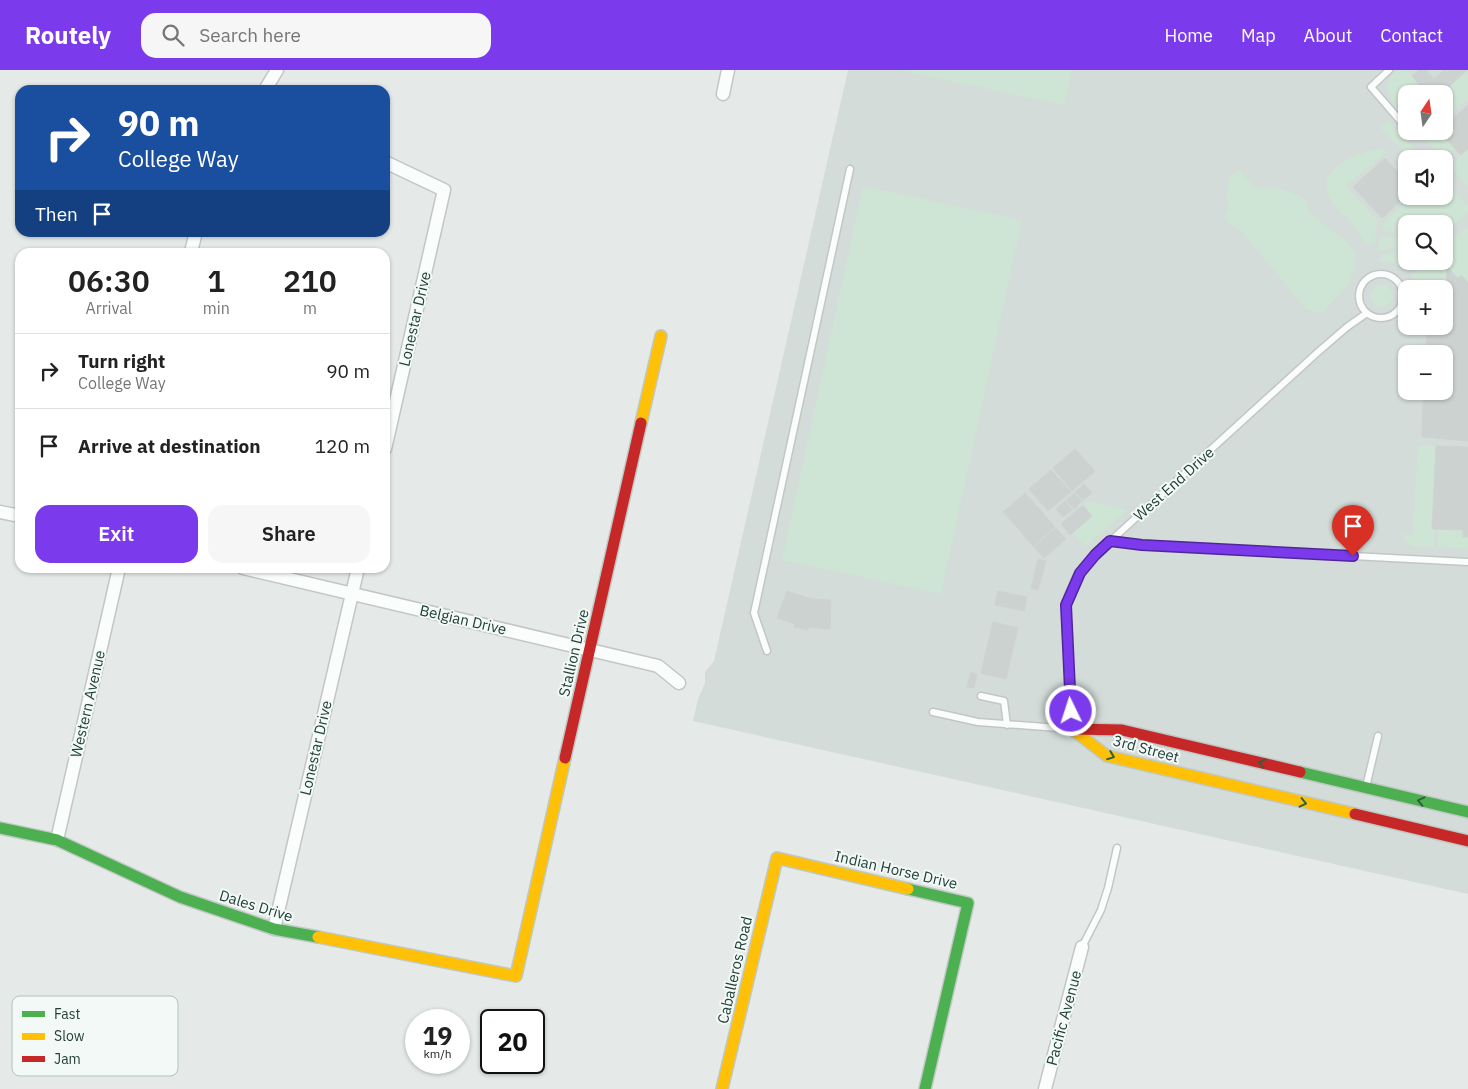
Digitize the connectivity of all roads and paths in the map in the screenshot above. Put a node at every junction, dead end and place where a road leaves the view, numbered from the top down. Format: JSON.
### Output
{"nodes":[{"id":1,"x":277,"y":70,"type":"edge"},
{"id":2,"x":728,"y":70,"type":"edge"},
{"id":3,"x":1389,"y":70,"type":"edge"},
{"id":4,"x":268,"y":85,"type":"edge"},
{"id":5,"x":723,"y":94,"type":"dead end"},
{"id":6,"x":1398,"y":118,"type":"edge"},
{"id":7,"x":390,"y":164,"type":"edge"},
{"id":8,"x":850,"y":169,"type":"dead end"},
{"id":9,"x":1368,"y":313,"type":"junction"},
{"id":10,"x":661,"y":336,"type":"dead end"},
{"id":11,"x":390,"y":427,"type":"edge"},
{"id":12,"x":0,"y":512,"type":"edge"},
{"id":13,"x":15,"y":515,"type":"edge"},
{"id":14,"x":1110,"y":541,"type":"junction"},
{"id":15,"x":1468,"y":562,"type":"edge"},
{"id":16,"x":119,"y":573,"type":"edge"},
{"id":17,"x":264,"y":573,"type":"edge"},
{"id":18,"x":357,"y":573,"type":"edge"},
{"id":19,"x":352,"y":593,"type":"junction"},
{"id":20,"x":590,"y":650,"type":"junction"},
{"id":21,"x":767,"y":651,"type":"dead end"},
{"id":22,"x":679,"y":683,"type":"dead end"},
{"id":23,"x":981,"y":696,"type":"dead end"},
{"id":24,"x":933,"y":712,"type":"dead end"},
{"id":25,"x":1007,"y":725,"type":"junction"},
{"id":26,"x":1072,"y":728,"type":"junction"},
{"id":27,"x":1378,"y":736,"type":"dead end"},
{"id":28,"x":1365,"y":788,"type":"junction"},
{"id":29,"x":1468,"y":812,"type":"edge"},
{"id":30,"x":0,"y":828,"type":"edge"},
{"id":31,"x":57,"y":840,"type":"junction"},
{"id":32,"x":1468,"y":841,"type":"edge"},
{"id":33,"x":1117,"y":848,"type":"dead end"},
{"id":34,"x":777,"y":858,"type":"joint"},
{"id":35,"x":274,"y":929,"type":"junction"},
{"id":36,"x":1082,"y":947,"type":"joint"},
{"id":37,"x":516,"y":976,"type":"joint"},
{"id":38,"x":722,"y":1089,"type":"edge"},
{"id":39,"x":925,"y":1089,"type":"edge"},
{"id":40,"x":1045,"y":1089,"type":"edge"}],
"edges":[{"from":1,"to":4,"type":"street"},
{"from":2,"to":5,"type":"street"},
{"from":3,"to":6,"type":"lane"},
{"from":7,"to":11,"type":"street","name":"Lonestar Drive"},
{"from":8,"to":21,"type":"lane"},
{"from":9,"to":9,"type":"lane"},
{"from":9,"to":14,"type":"lane","name":"West End Drive"},
{"from":10,"to":20,"type":"street","name":"Stallion Drive"},
{"from":12,"to":13,"type":"street"},
{"from":14,"to":15,"type":"lane"},
{"from":14,"to":26,"type":"lane","name":"West End Drive"},
{"from":16,"to":31,"type":"street","name":"Western Avenue"},
{"from":17,"to":19,"type":"street","name":"Belgian Drive"},
{"from":18,"to":19,"type":"street","name":"Lonestar Drive"},
{"from":19,"to":20,"type":"street","name":"Belgian Drive"},
{"from":19,"to":35,"type":"street","name":"Lonestar Drive"},
{"from":20,"to":22,"type":"street","name":"Belgian Drive"},
{"from":20,"to":37,"type":"street","name":"Stallion Drive"},
{"from":23,"to":25,"type":"lane"},
{"from":24,"to":25,"type":"lane"},
{"from":25,"to":26,"type":"lane"},
{"from":28,"to":26,"type":"street","name":"3rd Street","one_way":true},
{"from":26,"to":32,"type":"street","name":"3rd Street","one_way":true},
{"from":27,"to":28,"type":"lane"},
{"from":29,"to":28,"type":"street","name":"3rd Street","one_way":true},
{"from":30,"to":31,"type":"street","name":"Dales Drive"},
{"from":31,"to":35,"type":"street","name":"Dales Drive"},
{"from":33,"to":36,"type":"lane"},
{"from":34,"to":38,"type":"street","name":"Caballeros Road"},
{"from":34,"to":39,"type":"street","name":"Indian Horse Drive"},
{"from":35,"to":37,"type":"street","name":"Dales Drive"},
{"from":36,"to":40,"type":"street","name":"Pacific Avenue"}]}
